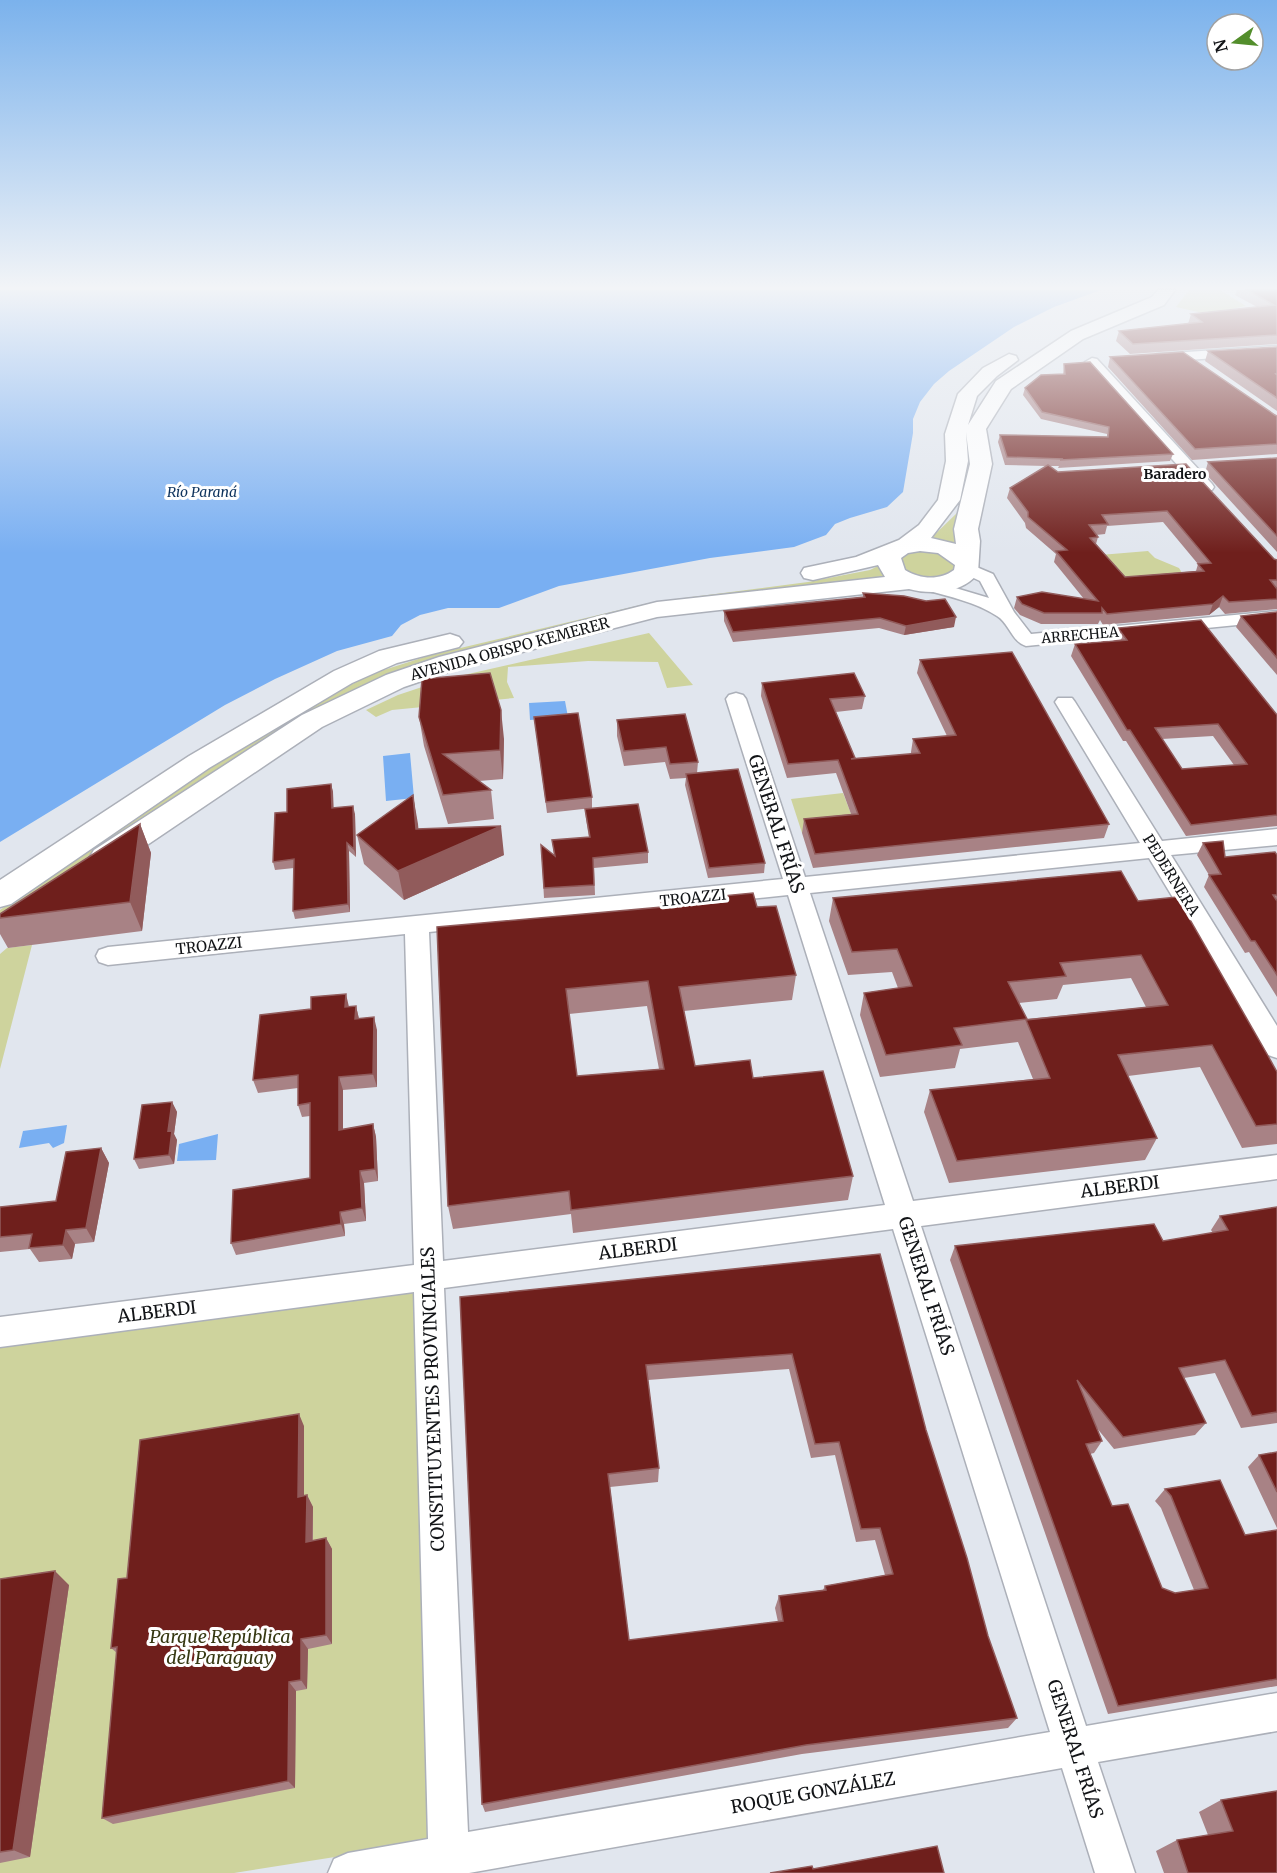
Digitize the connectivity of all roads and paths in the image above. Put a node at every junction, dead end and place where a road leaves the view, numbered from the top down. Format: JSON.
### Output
{"nodes":[{"id":1,"x":985,"y":377,"type":"edge"},
{"id":2,"x":1015,"y":377,"type":"edge"},
{"id":3,"x":1106,"y":377,"type":"edge"},
{"id":4,"x":1210,"y":465,"type":"edge"},
{"id":5,"x":1188,"y":467,"type":"junction"},
{"id":6,"x":1166,"y":468,"type":"edge"},
{"id":7,"x":1217,"y":499,"type":"edge"},
{"id":8,"x":901,"y":547,"type":"junction"},
{"id":9,"x":967,"y":566,"type":"junction"},
{"id":10,"x":921,"y":584,"type":"junction"},
{"id":11,"x":1006,"y":613,"type":"junction"},
{"id":12,"x":1277,"y":616,"type":"edge"},
{"id":13,"x":736,"y":699,"type":"dead end"},
{"id":14,"x":1065,"y":702,"type":"dead end"},
{"id":15,"x":1277,"y":837,"type":"edge"},
{"id":16,"x":1155,"y":851,"type":"junction"},
{"id":17,"x":88,"y":870,"type":"edge"},
{"id":18,"x":796,"y":887,"type":"junction"},
{"id":19,"x":0,"y":896,"type":"edge"},
{"id":20,"x":417,"y":925,"type":"junction"},
{"id":21,"x":108,"y":956,"type":"dead end"},
{"id":22,"x":1277,"y":1048,"type":"edge"},
{"id":23,"x":1277,"y":1167,"type":"edge"},
{"id":24,"x":903,"y":1215,"type":"junction"},
{"id":25,"x":429,"y":1277,"type":"junction"},
{"id":26,"x":0,"y":1332,"type":"edge"},
{"id":27,"x":1277,"y":1712,"type":"edge"},
{"id":28,"x":1075,"y":1747,"type":"junction"},
{"id":29,"x":449,"y":1864,"type":"edge"},
{"id":30,"x":348,"y":1873,"type":"edge"},
{"id":31,"x":1115,"y":1873,"type":"edge"}],
"edges":[{"from":1,"to":8,"type":"main road","name":"AVENIDA OBISPO KEMERER"},
{"from":2,"to":9,"type":"main road"},
{"from":3,"to":5,"type":"street"},
{"from":4,"to":5,"type":"street"},
{"from":5,"to":6,"type":"street"},
{"from":5,"to":7,"type":"street"},
{"from":8,"to":9,"type":"main road","name":"AVENIDA OBISPO KEMERER"},
{"from":8,"to":10,"type":"main road"},
{"from":8,"to":19,"type":"main road","name":"AVENIDA OBISPO KEMERER"},
{"from":9,"to":10,"type":"main road","name":"AVENIDA OBISPO KEMERER"},
{"from":9,"to":11,"type":"street"},
{"from":10,"to":11,"type":"street"},
{"from":10,"to":17,"type":"main road","name":"AVENIDA OBISPO KEMERER"},
{"from":11,"to":12,"type":"street","name":"ARRECHEA"},
{"from":13,"to":18,"type":"street","name":"GENERAL FRÍAS"},
{"from":14,"to":16,"type":"street","name":"PEDERNERA"},
{"from":15,"to":16,"type":"street","name":"TROAZZI"},
{"from":16,"to":18,"type":"street","name":"TROAZZI"},
{"from":16,"to":22,"type":"street","name":"PEDERNERA"},
{"from":18,"to":20,"type":"street","name":"TROAZZI"},
{"from":18,"to":24,"type":"street","name":"GENERAL FRÍAS"},
{"from":20,"to":21,"type":"street","name":"TROAZZI"},
{"from":20,"to":25,"type":"street","name":"CONSTITUYENTES PROVINCIALES"},
{"from":23,"to":24,"type":"street","name":"ALBERDI"},
{"from":24,"to":25,"type":"street","name":"ALBERDI"},
{"from":24,"to":28,"type":"street","name":"GENERAL FRÍAS"},
{"from":25,"to":26,"type":"street","name":"ALBERDI"},
{"from":25,"to":29,"type":"street","name":"CONSTITUYENTES PROVINCIALES"},
{"from":27,"to":28,"type":"street","name":"ROQUE GONZÁLEZ"},
{"from":28,"to":29,"type":"street","name":"ROQUE GONZÁLEZ"},
{"from":28,"to":31,"type":"street","name":"GENERAL FRÍAS"},
{"from":29,"to":30,"type":"street","name":"ROQUE GONZÁLEZ"}]}
